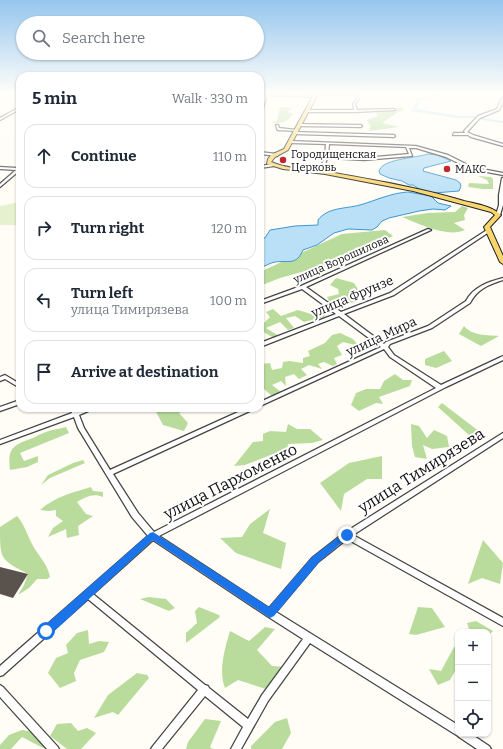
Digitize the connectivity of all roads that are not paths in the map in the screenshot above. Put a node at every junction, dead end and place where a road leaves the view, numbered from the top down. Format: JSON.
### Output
{"nodes":[{"id":1,"x":278,"y":129,"type":"edge"},
{"id":2,"x":296,"y":129,"type":"junction"},
{"id":3,"x":468,"y":129,"type":"edge"},
{"id":4,"x":454,"y":134,"type":"dead end"},
{"id":5,"x":467,"y":134,"type":"junction"},
{"id":6,"x":394,"y":136,"type":"dead end"},
{"id":7,"x":291,"y":142,"type":"junction"},
{"id":8,"x":328,"y":143,"type":"junction"},
{"id":9,"x":503,"y":145,"type":"edge"},
{"id":10,"x":407,"y":146,"type":"junction"},
{"id":11,"x":282,"y":153,"type":"junction"},
{"id":12,"x":264,"y":156,"type":"edge"},
{"id":13,"x":326,"y":157,"type":"junction"},
{"id":14,"x":272,"y":160,"type":"junction"},
{"id":15,"x":264,"y":165,"type":"edge"},
{"id":16,"x":0,"y":168,"type":"edge"},
{"id":17,"x":16,"y":169,"type":"edge"},
{"id":18,"x":16,"y":172,"type":"edge"},
{"id":19,"x":322,"y":172,"type":"junction"},
{"id":20,"x":503,"y":174,"type":"edge"},
{"id":21,"x":503,"y":179,"type":"edge"},
{"id":22,"x":0,"y":186,"type":"edge"},
{"id":23,"x":502,"y":195,"type":"edge"},
{"id":24,"x":500,"y":213,"type":"edge"},
{"id":25,"x":429,"y":230,"type":"dead end"},
{"id":26,"x":488,"y":230,"type":"junction"},
{"id":27,"x":503,"y":262,"type":"edge"},
{"id":28,"x":503,"y":279,"type":"edge"},
{"id":29,"x":303,"y":287,"type":"junction"},
{"id":30,"x":264,"y":302,"type":"edge"},
{"id":31,"x":340,"y":314,"type":"junction"},
{"id":32,"x":264,"y":343,"type":"edge"},
{"id":33,"x":385,"y":347,"type":"junction"},
{"id":34,"x":503,"y":358,"type":"edge"},
{"id":35,"x":0,"y":379,"type":"edge"},
{"id":36,"x":16,"y":384,"type":"edge"},
{"id":37,"x":441,"y":388,"type":"junction"},
{"id":38,"x":264,"y":402,"type":"edge"},
{"id":39,"x":16,"y":403,"type":"edge"},
{"id":40,"x":0,"y":408,"type":"edge"},
{"id":41,"x":72,"y":412,"type":"edge"},
{"id":42,"x":74,"y":412,"type":"edge"},
{"id":43,"x":243,"y":412,"type":"edge"},
{"id":44,"x":503,"y":436,"type":"edge"},
{"id":45,"x":0,"y":442,"type":"edge"},
{"id":46,"x":109,"y":473,"type":"junction"},
{"id":47,"x":347,"y":535,"type":"junction"},
{"id":48,"x":153,"y":536,"type":"junction"},
{"id":49,"x":87,"y":594,"type":"junction"},
{"id":50,"x":270,"y":613,"type":"junction"},
{"id":51,"x":503,"y":622,"type":"edge"},
{"id":52,"x":309,"y":638,"type":"junction"},
{"id":53,"x":0,"y":672,"type":"edge"},
{"id":54,"x":0,"y":690,"type":"edge"},
{"id":55,"x":204,"y":690,"type":"junction"},
{"id":56,"x":249,"y":726,"type":"junction"},
{"id":57,"x":455,"y":729,"type":"edge"},
{"id":58,"x":467,"y":737,"type":"edge"},
{"id":59,"x":54,"y":749,"type":"edge"},
{"id":60,"x":156,"y":749,"type":"edge"},
{"id":61,"x":236,"y":749,"type":"edge"},
{"id":62,"x":486,"y":749,"type":"edge"}],
"edges":[{"from":1,"to":2,"type":"street"},
{"from":2,"to":6,"type":"street"},
{"from":2,"to":7,"type":"main road"},
{"from":3,"to":5,"type":"street"},
{"from":4,"to":5,"type":"street"},
{"from":5,"to":9,"type":"street"},
{"from":7,"to":8,"type":"street"},
{"from":7,"to":11,"type":"main road"},
{"from":8,"to":10,"type":"street"},
{"from":8,"to":13,"type":"street"},
{"from":10,"to":13,"type":"street"},
{"from":10,"to":20,"type":"street"},
{"from":11,"to":14,"type":"street"},
{"from":11,"to":14,"type":"main road"},
{"from":12,"to":14,"type":"street"},
{"from":13,"to":19,"type":"street"},
{"from":14,"to":15,"type":"street"},
{"from":14,"to":19,"type":"main road"},
{"from":16,"to":17,"type":"street"},
{"from":18,"to":22,"type":"street"},
{"from":19,"to":24,"type":"main road"},
{"from":21,"to":23,"type":"street"},
{"from":23,"to":24,"type":"street"},
{"from":24,"to":26,"type":"main road"},
{"from":25,"to":29,"type":"street","name":"улица Ворошилова"},
{"from":26,"to":27,"type":"main road"},
{"from":26,"to":31,"type":"street","name":"улица Фрунзе"},
{"from":28,"to":33,"type":"street","name":"улица Мира"},
{"from":29,"to":30,"type":"street","name":"улица Ворошилова"},
{"from":29,"to":31,"type":"street"},
{"from":31,"to":32,"type":"street","name":"улица Фрунзе"},
{"from":31,"to":33,"type":"street"},
{"from":33,"to":37,"type":"street"},
{"from":33,"to":38,"type":"street","name":"улица Мира"},
{"from":34,"to":37,"type":"street","name":"улица Пархоменко"},
{"from":35,"to":36,"type":"street"},
{"from":37,"to":48,"type":"street","name":"улица Пархоменко"},
{"from":39,"to":40,"type":"street"},
{"from":41,"to":45,"type":"street"},
{"from":42,"to":46,"type":"street"},
{"from":43,"to":46,"type":"street"},
{"from":44,"to":47,"type":"street","name":"улица Тимирязева"},
{"from":46,"to":48,"type":"street"},
{"from":47,"to":50,"type":"street","name":"улица Тимирязева"},
{"from":47,"to":51,"type":"street"},
{"from":48,"to":49,"type":"street","name":"улица Пархоменко"},
{"from":48,"to":50,"type":"street"},
{"from":49,"to":53,"type":"street","name":"улица Пархоменко"},
{"from":49,"to":55,"type":"street"},
{"from":50,"to":52,"type":"street"},
{"from":52,"to":56,"type":"street"},
{"from":52,"to":57,"type":"street"},
{"from":54,"to":59,"type":"street"},
{"from":55,"to":56,"type":"street"},
{"from":55,"to":60,"type":"street"},
{"from":56,"to":61,"type":"street"},
{"from":58,"to":62,"type":"street"}]}
